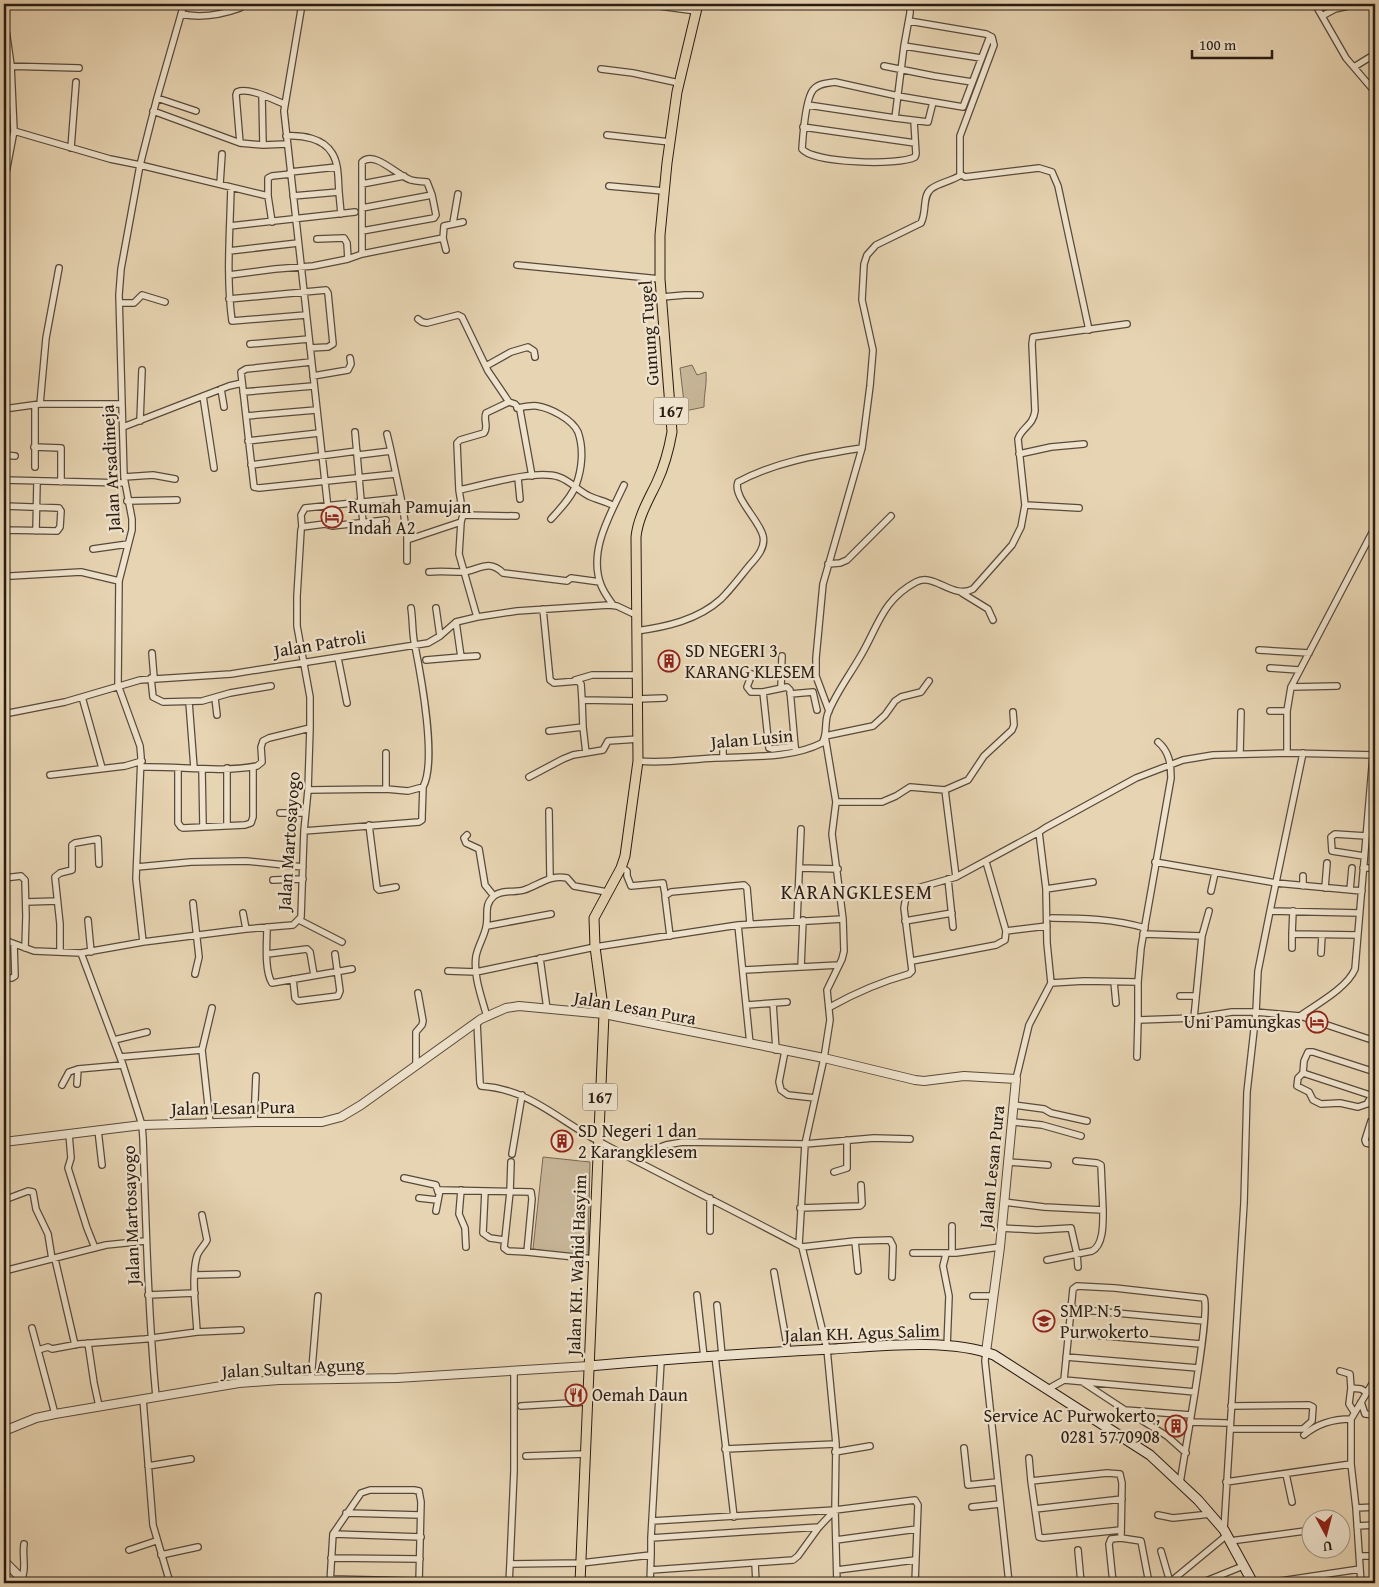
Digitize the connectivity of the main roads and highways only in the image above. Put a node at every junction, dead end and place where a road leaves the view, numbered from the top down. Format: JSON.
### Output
{"nodes":[{"id":1,"x":697,"y":7,"type":"edge"},
{"id":2,"x":628,"y":836,"type":"joint"},
{"id":3,"x":589,"y":1366,"type":"junction"},
{"id":4,"x":580,"y":1583,"type":"edge"},
{"id":5,"x":1253,"y":1583,"type":"edge"}],
"edges":[{"from":1,"to":2,"type":"main road","name":"Gunung Tugel","number":"167"},
{"from":2,"to":3,"type":"main road","name":"Jalan KH. Wahid Hasyim","number":"167"},
{"from":3,"to":4,"type":"main road","name":"Jalan KH. Wahid Hasyim","number":"167"},
{"from":3,"to":5,"type":"main road","name":"Jalan KH. Agus Salim"}]}
